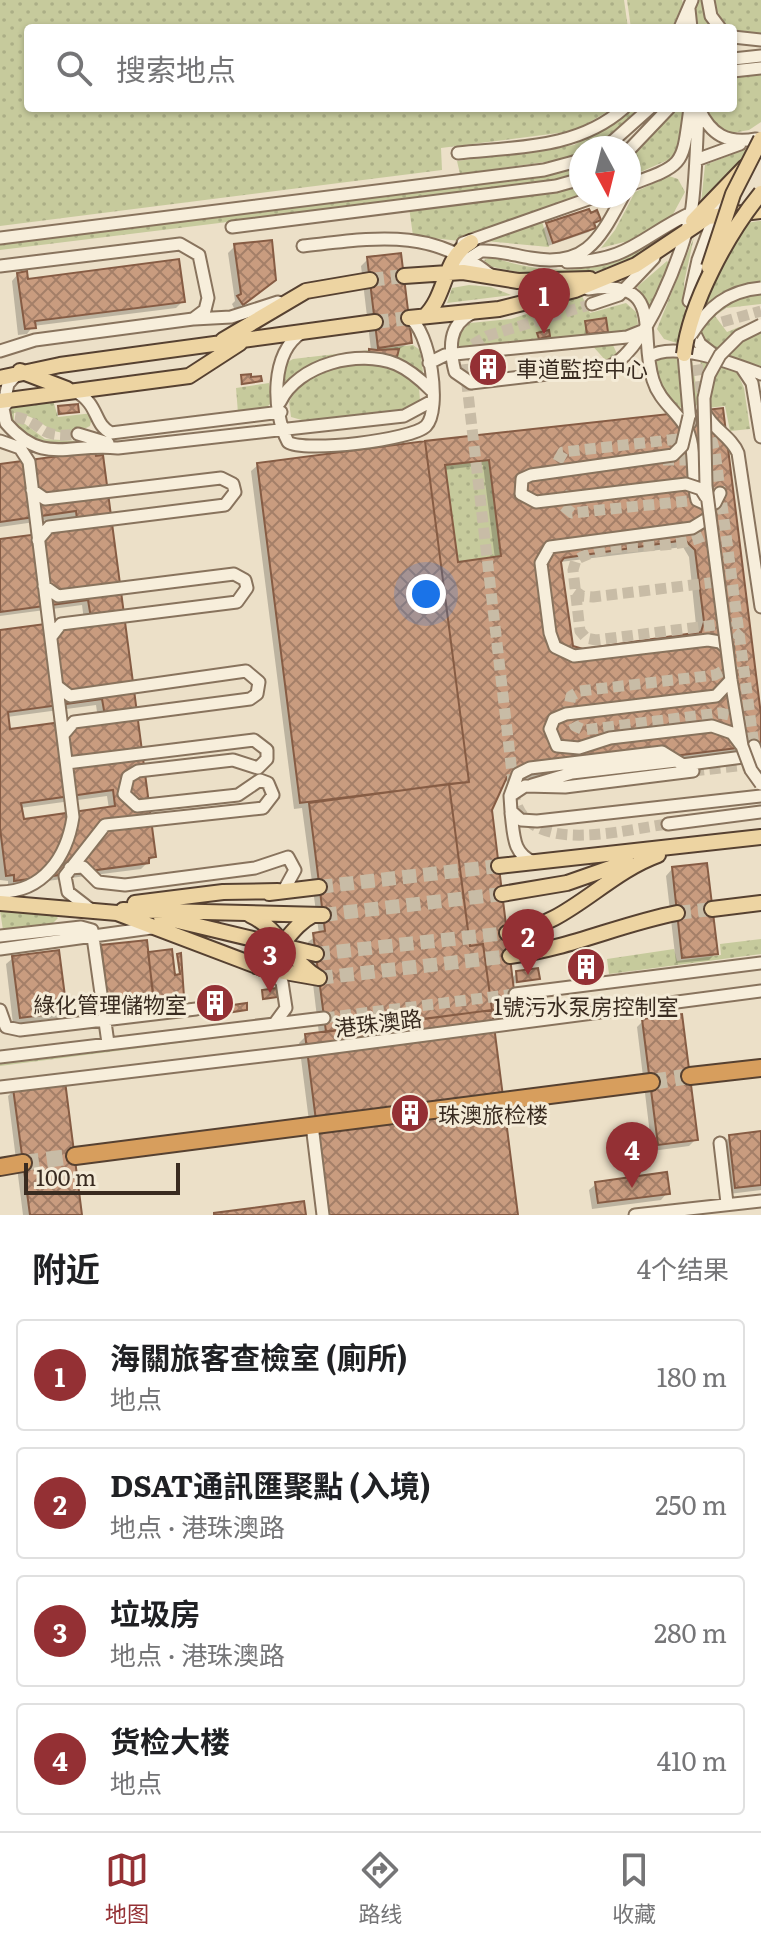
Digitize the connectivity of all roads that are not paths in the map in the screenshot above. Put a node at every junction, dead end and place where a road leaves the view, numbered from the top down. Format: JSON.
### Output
{"nodes":[{"id":1,"x":708,"y":0,"type":"edge"},
{"id":2,"x":690,"y":3,"type":"edge"},
{"id":3,"x":682,"y":24,"type":"edge"},
{"id":4,"x":691,"y":24,"type":"edge"},
{"id":5,"x":717,"y":24,"type":"edge"},
{"id":6,"x":737,"y":38,"type":"edge"},
{"id":7,"x":761,"y":40,"type":"edge"},
{"id":8,"x":761,"y":56,"type":"edge"},
{"id":9,"x":737,"y":59,"type":"edge"},
{"id":10,"x":761,"y":68,"type":"edge"},
{"id":11,"x":737,"y":71,"type":"edge"},
{"id":12,"x":619,"y":112,"type":"edge"},
{"id":13,"x":646,"y":112,"type":"edge"},
{"id":14,"x":665,"y":112,"type":"edge"},
{"id":15,"x":689,"y":112,"type":"edge"},
{"id":16,"x":699,"y":112,"type":"edge"},
{"id":17,"x":701,"y":112,"type":"edge"},
{"id":18,"x":618,"y":136,"type":"edge"},
{"id":19,"x":641,"y":137,"type":"edge"},
{"id":20,"x":759,"y":138,"type":"edge"},
{"id":21,"x":458,"y":153,"type":"dead end"},
{"id":22,"x":761,"y":154,"type":"edge"},
{"id":23,"x":696,"y":160,"type":"junction"},
{"id":24,"x":569,"y":164,"type":"edge"},
{"id":25,"x":662,"y":173,"type":"junction"},
{"id":26,"x":641,"y":181,"type":"edge"},
{"id":27,"x":569,"y":182,"type":"edge"},
{"id":28,"x":693,"y":190,"type":"junction"},
{"id":29,"x":761,"y":193,"type":"edge"},
{"id":30,"x":569,"y":206,"type":"edge"},
{"id":31,"x":616,"y":208,"type":"edge"},
{"id":32,"x":759,"y":211,"type":"edge"},
{"id":33,"x":693,"y":222,"type":"junction"},
{"id":34,"x":232,"y":227,"type":"dead end"},
{"id":35,"x":0,"y":238,"type":"edge"},
{"id":36,"x":706,"y":240,"type":"junction"},
{"id":37,"x":471,"y":242,"type":"junction"},
{"id":38,"x":435,"y":245,"type":"junction"},
{"id":39,"x":303,"y":246,"type":"dead end"},
{"id":40,"x":661,"y":250,"type":"junction"},
{"id":41,"x":461,"y":256,"type":"junction"},
{"id":42,"x":554,"y":261,"type":"junction"},
{"id":43,"x":0,"y":266,"type":"edge"},
{"id":44,"x":447,"y":273,"type":"junction"},
{"id":45,"x":404,"y":276,"type":"tunnel mouth"},
{"id":46,"x":611,"y":276,"type":"junction"},
{"id":47,"x":493,"y":277,"type":"junction"},
{"id":48,"x":370,"y":280,"type":"tunnel mouth"},
{"id":49,"x":518,"y":281,"type":"junction"},
{"id":50,"x":761,"y":288,"type":"edge"},
{"id":51,"x":625,"y":289,"type":"junction"},
{"id":52,"x":575,"y":290,"type":"junction"},
{"id":53,"x":306,"y":291,"type":"junction"},
{"id":54,"x":694,"y":299,"type":"junction"},
{"id":55,"x":592,"y":304,"type":"tunnel mouth"},
{"id":56,"x":472,"y":313,"type":"junction"},
{"id":57,"x":425,"y":316,"type":"junction"},
{"id":58,"x":409,"y":318,"type":"joint"},
{"id":59,"x":193,"y":319,"type":"junction"},
{"id":60,"x":375,"y":322,"type":"tunnel mouth"},
{"id":61,"x":691,"y":325,"type":"dead end"},
{"id":62,"x":761,"y":325,"type":"edge"},
{"id":63,"x":645,"y":328,"type":"junction"},
{"id":64,"x":304,"y":332,"type":"junction"},
{"id":65,"x":241,"y":342,"type":"junction"},
{"id":66,"x":196,"y":348,"type":"junction"},
{"id":67,"x":0,"y":351,"type":"edge"},
{"id":68,"x":452,"y":354,"type":"junction"},
{"id":69,"x":684,"y":354,"type":"junction"},
{"id":70,"x":649,"y":357,"type":"junction"},
{"id":71,"x":429,"y":363,"type":"junction"},
{"id":72,"x":728,"y":365,"type":"junction"},
{"id":73,"x":19,"y":371,"type":"junction"},
{"id":74,"x":751,"y":371,"type":"edge"},
{"id":75,"x":0,"y":378,"type":"edge"},
{"id":76,"x":761,"y":382,"type":"edge"},
{"id":77,"x":75,"y":391,"type":"junction"},
{"id":78,"x":432,"y":396,"type":"junction"},
{"id":79,"x":4,"y":402,"type":"edge"},
{"id":80,"x":281,"y":407,"type":"junction"},
{"id":81,"x":704,"y":410,"type":"tunnel mouth"},
{"id":82,"x":689,"y":416,"type":"junction"},
{"id":83,"x":98,"y":417,"type":"junction"},
{"id":84,"x":223,"y":420,"type":"junction"},
{"id":85,"x":284,"y":430,"type":"junction"},
{"id":86,"x":229,"y":437,"type":"junction"},
{"id":87,"x":761,"y":437,"type":"edge"},
{"id":88,"x":0,"y":441,"type":"edge"},
{"id":89,"x":118,"y":448,"type":"junction"},
{"id":90,"x":706,"y":486,"type":"junction"},
{"id":91,"x":32,"y":489,"type":"junction"},
{"id":92,"x":720,"y":493,"type":"dead end"},
{"id":93,"x":708,"y":501,"type":"junction"},
{"id":94,"x":710,"y":517,"type":"junction"},
{"id":95,"x":38,"y":540,"type":"junction"},
{"id":96,"x":44,"y":585,"type":"junction"},
{"id":97,"x":761,"y":607,"type":"edge"},
{"id":98,"x":51,"y":637,"type":"junction"},
{"id":99,"x":728,"y":649,"type":"junction"},
{"id":100,"x":731,"y":680,"type":"junction"},
{"id":101,"x":57,"y":685,"type":"junction"},
{"id":102,"x":63,"y":735,"type":"junction"},
{"id":103,"x":750,"y":747,"type":"junction"},
{"id":104,"x":67,"y":763,"type":"junction"},
{"id":105,"x":680,"y":764,"type":"junction"},
{"id":106,"x":761,"y":765,"type":"edge"},
{"id":107,"x":761,"y":784,"type":"edge"},
{"id":108,"x":528,"y":786,"type":"junction"},
{"id":109,"x":510,"y":796,"type":"junction"},
{"id":110,"x":761,"y":796,"type":"edge"},
{"id":111,"x":511,"y":811,"type":"junction"},
{"id":112,"x":761,"y":812,"type":"edge"},
{"id":113,"x":668,"y":824,"type":"tunnel mouth"},
{"id":114,"x":761,"y":837,"type":"edge"},
{"id":115,"x":677,"y":848,"type":"junction"},
{"id":116,"x":534,"y":862,"type":"junction"},
{"id":117,"x":499,"y":866,"type":"tunnel mouth"},
{"id":118,"x":70,"y":868,"type":"junction"},
{"id":119,"x":319,"y":887,"type":"tunnel mouth"},
{"id":120,"x":281,"y":891,"type":"junction"},
{"id":121,"x":0,"y":892,"type":"edge"},
{"id":122,"x":502,"y":894,"type":"tunnel mouth"},
{"id":123,"x":0,"y":903,"type":"edge"},
{"id":124,"x":761,"y":903,"type":"edge"},
{"id":125,"x":52,"y":905,"type":"junction"},
{"id":126,"x":94,"y":909,"type":"junction"},
{"id":127,"x":712,"y":909,"type":"tunnel mouth"},
{"id":128,"x":130,"y":910,"type":"junction"},
{"id":129,"x":174,"y":911,"type":"junction"},
{"id":130,"x":245,"y":913,"type":"junction"},
{"id":131,"x":677,"y":913,"type":"tunnel mouth"},
{"id":132,"x":56,"y":930,"type":"junction"},
{"id":133,"x":179,"y":933,"type":"junction"},
{"id":134,"x":507,"y":933,"type":"tunnel mouth"},
{"id":135,"x":0,"y":936,"type":"edge"},
{"id":136,"x":94,"y":936,"type":"junction"},
{"id":137,"x":283,"y":944,"type":"junction"},
{"id":138,"x":0,"y":949,"type":"edge"},
{"id":139,"x":316,"y":954,"type":"tunnel mouth"},
{"id":140,"x":510,"y":956,"type":"tunnel mouth"},
{"id":141,"x":761,"y":963,"type":"edge"},
{"id":142,"x":262,"y":968,"type":"junction"},
{"id":143,"x":761,"y":991,"type":"edge"},
{"id":144,"x":515,"y":994,"type":"tunnel mouth"},
{"id":145,"x":196,"y":1009,"type":"dead end"},
{"id":146,"x":0,"y":1010,"type":"edge"},
{"id":147,"x":324,"y":1018,"type":"tunnel mouth"},
{"id":148,"x":105,"y":1020,"type":"junction"},
{"id":149,"x":275,"y":1024,"type":"junction"},
{"id":150,"x":108,"y":1043,"type":"junction"},
{"id":151,"x":0,"y":1057,"type":"edge"},
{"id":152,"x":761,"y":1068,"type":"edge"},
{"id":153,"x":690,"y":1076,"type":"tunnel mouth"},
{"id":154,"x":651,"y":1082,"type":"tunnel mouth"},
{"id":155,"x":0,"y":1087,"type":"edge"},
{"id":156,"x":312,"y":1125,"type":"junction"},
{"id":157,"x":720,"y":1143,"type":"dead end"},
{"id":158,"x":75,"y":1156,"type":"tunnel mouth"},
{"id":159,"x":23,"y":1163,"type":"tunnel mouth"},
{"id":160,"x":0,"y":1167,"type":"edge"},
{"id":161,"x":761,"y":1201,"type":"edge"},
{"id":162,"x":727,"y":1203,"type":"junction"},
{"id":163,"x":323,"y":1215,"type":"edge"},
{"id":164,"x":635,"y":1215,"type":"edge"}],
"edges":[{"from":1,"to":5,"type":"street"},
{"from":2,"to":3,"type":"street"},
{"from":2,"to":4,"type":"street"},
{"from":6,"to":7,"type":"street"},
{"from":8,"to":9,"type":"street"},
{"from":10,"to":11,"type":"street"},
{"from":12,"to":21,"type":"street"},
{"from":13,"to":18,"type":"street"},
{"from":14,"to":19,"type":"street"},
{"from":15,"to":25,"type":"street"},
{"from":16,"to":23,"type":"street"},
{"from":17,"to":20,"type":"street"},
{"from":20,"to":23,"type":"street"},
{"from":20,"to":54,"type":"main road","bridge":true},
{"from":22,"to":33,"type":"main road","bridge":true},
{"from":23,"to":28,"type":"street"},
{"from":24,"to":35,"type":"street"},
{"from":25,"to":26,"type":"street"},
{"from":25,"to":28,"type":"street"},
{"from":27,"to":34,"type":"street"},
{"from":28,"to":33,"type":"street"},
{"from":29,"to":54,"type":"main road","bridge":true},
{"from":30,"to":37,"type":"street"},
{"from":31,"to":42,"type":"street"},
{"from":32,"to":33,"type":"main road"},
{"from":32,"to":36,"type":"street"},
{"from":33,"to":36,"type":"street"},
{"from":33,"to":40,"type":"main road"},
{"from":33,"to":42,"type":"street"},
{"from":33,"to":63,"type":"street"},
{"from":36,"to":54,"type":"street"},
{"from":37,"to":38,"type":"street"},
{"from":37,"to":41,"type":"main road"},
{"from":38,"to":39,"type":"street"},
{"from":38,"to":41,"type":"street"},
{"from":40,"to":46,"type":"main road"},
{"from":40,"to":51,"type":"street"},
{"from":41,"to":42,"type":"street"},
{"from":41,"to":44,"type":"main road"},
{"from":41,"to":47,"type":"street"},
{"from":43,"to":59,"type":"street"},
{"from":44,"to":45,"type":"main road"},
{"from":44,"to":47,"type":"main road"},
{"from":44,"to":57,"type":"main road"},
{"from":46,"to":49,"type":"main road"},
{"from":46,"to":52,"type":"main road"},
{"from":47,"to":49,"type":"main road"},
{"from":48,"to":53,"type":"main road"},
{"from":49,"to":52,"type":"main road"},
{"from":50,"to":69,"type":"street","bridge":true},
{"from":51,"to":52,"type":"street"},
{"from":51,"to":55,"type":"street"},
{"from":51,"to":63,"type":"street"},
{"from":52,"to":56,"type":"main road"},
{"from":53,"to":59,"type":"street"},
{"from":53,"to":66,"type":"main road"},
{"from":54,"to":69,"type":"main road","bridge":true},
{"from":56,"to":57,"type":"main road"},
{"from":56,"to":68,"type":"street"},
{"from":57,"to":58,"type":"main road"},
{"from":58,"to":71,"type":"street"},
{"from":59,"to":67,"type":"street"},
{"from":60,"to":64,"type":"main road"},
{"from":61,"to":72,"type":"street"},
{"from":62,"to":90,"type":"street","bridge":true},
{"from":63,"to":68,"type":"street"},
{"from":63,"to":68,"type":"street"},
{"from":63,"to":70,"type":"street"},
{"from":64,"to":65,"type":"main road"},
{"from":64,"to":80,"type":"street"},
{"from":65,"to":66,"type":"main road"},
{"from":65,"to":77,"type":"main road"},
{"from":66,"to":73,"type":"main road"},
{"from":68,"to":71,"type":"street"},
{"from":69,"to":82,"type":"street"},
{"from":70,"to":72,"type":"street"},
{"from":70,"to":92,"type":"street"},
{"from":71,"to":78,"type":"street"},
{"from":72,"to":74,"type":"street"},
{"from":73,"to":75,"type":"main road"},
{"from":73,"to":77,"type":"main road"},
{"from":73,"to":79,"type":"street"},
{"from":74,"to":76,"type":"street"},
{"from":74,"to":87,"type":"street"},
{"from":77,"to":79,"type":"main road"},
{"from":77,"to":83,"type":"street"},
{"from":78,"to":80,"type":"street"},
{"from":78,"to":85,"type":"street"},
{"from":78,"to":85,"type":"street"},
{"from":79,"to":89,"type":"street"},
{"from":80,"to":84,"type":"street"},
{"from":80,"to":85,"type":"street"},
{"from":81,"to":97,"type":"street"},
{"from":82,"to":90,"type":"street","bridge":true},
{"from":82,"to":93,"type":"street","bridge":true},
{"from":83,"to":84,"type":"street"},
{"from":83,"to":89,"type":"street"},
{"from":84,"to":86,"type":"street"},
{"from":85,"to":86,"type":"street"},
{"from":86,"to":89,"type":"street"},
{"from":88,"to":91,"type":"street"},
{"from":90,"to":93,"type":"street","bridge":true},
{"from":91,"to":95,"type":"street"},
{"from":91,"to":95,"type":"street"},
{"from":93,"to":94,"type":"street","bridge":true},
{"from":94,"to":99,"type":"street","bridge":true},
{"from":94,"to":99,"type":"street"},
{"from":95,"to":96,"type":"street"},
{"from":96,"to":98,"type":"street"},
{"from":96,"to":98,"type":"street"},
{"from":98,"to":101,"type":"street"},
{"from":99,"to":100,"type":"street","bridge":true},
{"from":100,"to":103,"type":"street","bridge":true},
{"from":100,"to":103,"type":"street","bridge":true},
{"from":101,"to":102,"type":"street"},
{"from":101,"to":102,"type":"street"},
{"from":102,"to":104,"type":"street"},
{"from":103,"to":105,"type":"street"},
{"from":103,"to":106,"type":"street"},
{"from":103,"to":107,"type":"street","bridge":true},
{"from":104,"to":118,"type":"street"},
{"from":104,"to":121,"type":"street"},
{"from":105,"to":108,"type":"street"},
{"from":105,"to":108,"type":"street"},
{"from":105,"to":109,"type":"street"},
{"from":108,"to":109,"type":"street"},
{"from":109,"to":111,"type":"street"},
{"from":110,"to":111,"type":"street"},
{"from":111,"to":116,"type":"street"},
{"from":112,"to":113,"type":"street"},
{"from":114,"to":115,"type":"main road"},
{"from":115,"to":116,"type":"main road"},
{"from":115,"to":122,"type":"main road"},
{"from":115,"to":134,"type":"main road"},
{"from":116,"to":117,"type":"main road"},
{"from":118,"to":120,"type":"street"},
{"from":118,"to":126,"type":"street"},
{"from":119,"to":120,"type":"main road"},
{"from":120,"to":126,"type":"main road"},
{"from":120,"to":129,"type":"main road"},
{"from":121,"to":125,"type":"main road"},
{"from":123,"to":125,"type":"main road"},
{"from":124,"to":127,"type":"main road"},
{"from":125,"to":126,"type":"main road"},
{"from":125,"to":132,"type":"street"},
{"from":126,"to":128,"type":"main road"},
{"from":126,"to":133,"type":"main road"},
{"from":128,"to":129,"type":"main road"},
{"from":128,"to":137,"type":"main road"},
{"from":129,"to":130,"type":"main road"},
{"from":130,"to":137,"type":"main road"},
{"from":130,"to":137,"type":"main road"},
{"from":131,"to":140,"type":"main road"},
{"from":132,"to":135,"type":"street"},
{"from":132,"to":136,"type":"street"},
{"from":133,"to":136,"type":"street"},
{"from":133,"to":142,"type":"main road"},
{"from":136,"to":138,"type":"street"},
{"from":136,"to":148,"type":"street"},
{"from":137,"to":139,"type":"main road"},
{"from":137,"to":142,"type":"main road"},
{"from":137,"to":142,"type":"main road"},
{"from":141,"to":144,"type":"street"},
{"from":142,"to":149,"type":"street"},
{"from":143,"to":155,"type":"street","name":"港珠澳路"},
{"from":145,"to":148,"type":"street"},
{"from":146,"to":148,"type":"street"},
{"from":147,"to":149,"type":"street"},
{"from":148,"to":150,"type":"street"},
{"from":149,"to":150,"type":"street"},
{"from":150,"to":151,"type":"street"},
{"from":152,"to":153,"type":"highway"},
{"from":154,"to":156,"type":"highway"},
{"from":156,"to":158,"type":"highway"},
{"from":156,"to":163,"type":"street"},
{"from":157,"to":162,"type":"street"},
{"from":159,"to":160,"type":"highway"},
{"from":161,"to":162,"type":"street"},
{"from":162,"to":164,"type":"street"}]}
